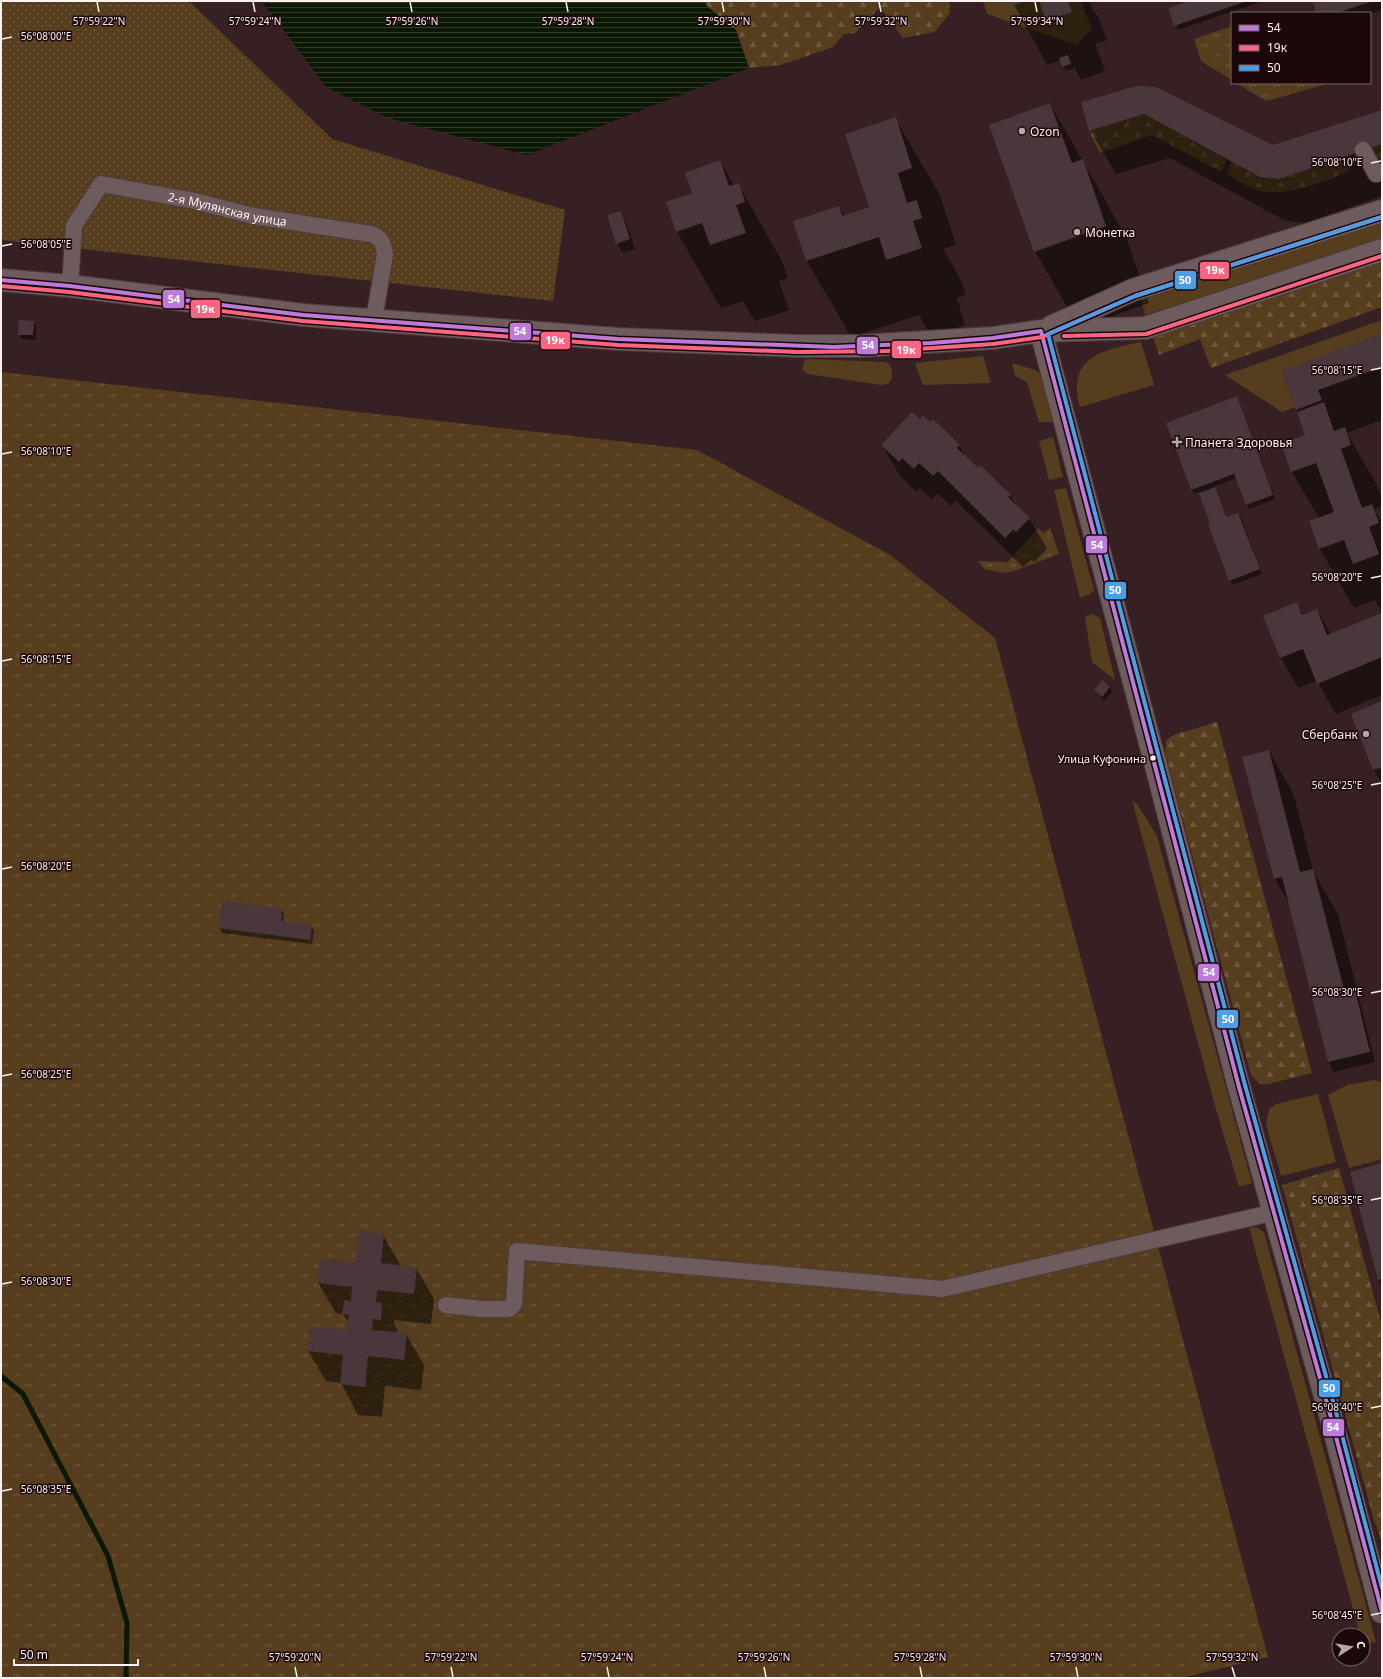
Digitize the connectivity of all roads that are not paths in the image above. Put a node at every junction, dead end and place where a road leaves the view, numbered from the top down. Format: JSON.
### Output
{"nodes":[{"id":1,"x":1363,"y":150,"type":"dead end"},
{"id":2,"x":1382,"y":172,"type":"edge"},
{"id":3,"x":1382,"y":211,"type":"edge"},
{"id":4,"x":1382,"y":250,"type":"edge"},
{"id":5,"x":1,"y":280,"type":"edge"},
{"id":6,"x":70,"y":286,"type":"junction"},
{"id":7,"x":374,"y":320,"type":"junction"},
{"id":8,"x":1041,"y":331,"type":"junction"},
{"id":9,"x":1275,"y":1212,"type":"junction"},
{"id":10,"x":446,"y":1305,"type":"dead end"},
{"id":11,"x":1382,"y":1612,"type":"edge"}],
"edges":[{"from":1,"to":2,"type":"street"},
{"from":3,"to":8,"type":"main road"},
{"from":4,"to":8,"type":"main road"},
{"from":5,"to":6,"type":"main road"},
{"from":6,"to":7,"type":"main road"},
{"from":6,"to":7,"type":"street","name":"2-я Мулянская улица"},
{"from":7,"to":8,"type":"main road"},
{"from":8,"to":9,"type":"main road"},
{"from":9,"to":10,"type":"street"},
{"from":9,"to":11,"type":"main road"}]}
